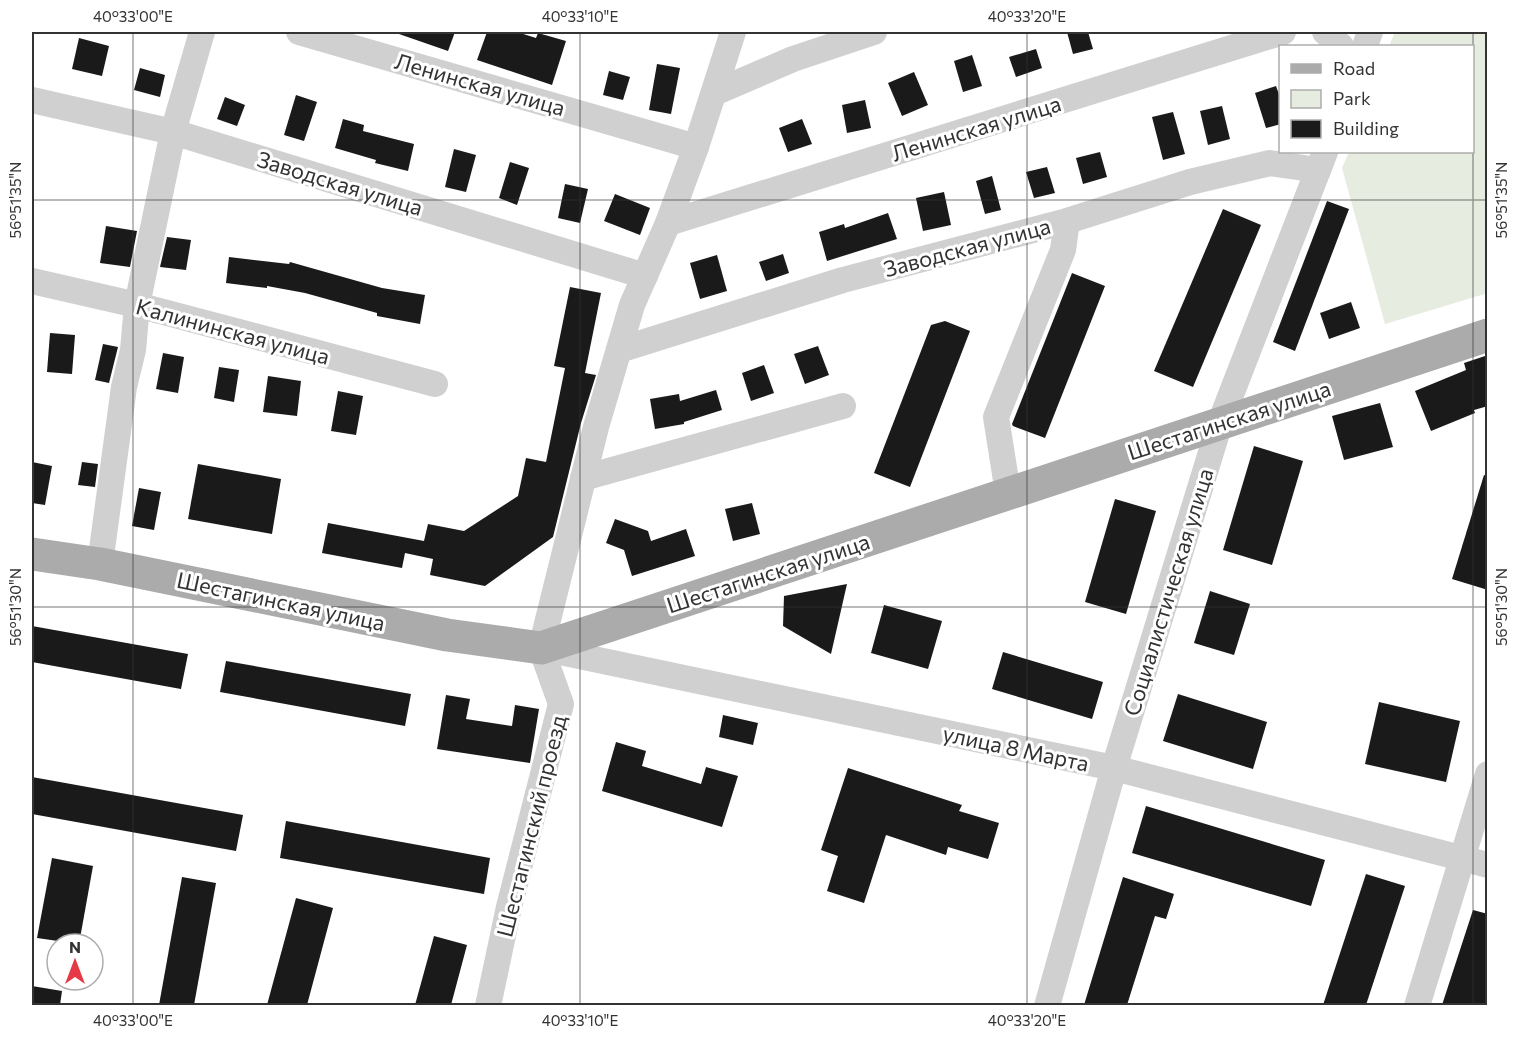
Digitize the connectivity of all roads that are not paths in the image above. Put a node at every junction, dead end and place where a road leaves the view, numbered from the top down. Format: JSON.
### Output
{"nodes":[{"id":1,"x":202,"y":32,"type":"edge"},
{"id":2,"x":299,"y":32,"type":"edge"},
{"id":3,"x":733,"y":32,"type":"edge"},
{"id":4,"x":874,"y":32,"type":"edge"},
{"id":5,"x":1283,"y":32,"type":"edge"},
{"id":6,"x":1325,"y":32,"type":"edge"},
{"id":7,"x":1340,"y":45,"type":"edge"},
{"id":8,"x":714,"y":93,"type":"junction"},
{"id":9,"x":32,"y":100,"type":"edge"},
{"id":10,"x":173,"y":132,"type":"junction"},
{"id":11,"x":696,"y":147,"type":"junction"},
{"id":12,"x":1321,"y":161,"type":"edge"},
{"id":13,"x":1067,"y":220,"type":"junction"},
{"id":14,"x":668,"y":223,"type":"junction"},
{"id":15,"x":645,"y":276,"type":"junction"},
{"id":16,"x":32,"y":280,"type":"edge"},
{"id":17,"x":137,"y":305,"type":"junction"},
{"id":18,"x":1488,"y":334,"type":"edge"},
{"id":19,"x":619,"y":350,"type":"junction"},
{"id":20,"x":435,"y":384,"type":"dead end"},
{"id":21,"x":843,"y":406,"type":"dead end"},
{"id":22,"x":1220,"y":423,"type":"junction"},
{"id":23,"x":583,"y":478,"type":"junction"},
{"id":24,"x":1008,"y":493,"type":"junction"},
{"id":25,"x":32,"y":554,"type":"edge"},
{"id":26,"x":100,"y":564,"type":"junction"},
{"id":27,"x":541,"y":648,"type":"junction"},
{"id":28,"x":1114,"y":768,"type":"junction"},
{"id":29,"x":1488,"y":774,"type":"edge"},
{"id":30,"x":1462,"y":858,"type":"junction"},
{"id":31,"x":1488,"y":865,"type":"edge"},
{"id":32,"x":488,"y":1005,"type":"edge"},
{"id":33,"x":1047,"y":1005,"type":"edge"},
{"id":34,"x":1417,"y":1005,"type":"edge"}],
"edges":[{"from":1,"to":10,"type":"street"},
{"from":2,"to":11,"type":"street","name":"Ленинская улица"},
{"from":3,"to":8,"type":"street"},
{"from":4,"to":8,"type":"street"},
{"from":5,"to":14,"type":"street","name":"Ленинская улица"},
{"from":6,"to":7,"type":"street"},
{"from":8,"to":11,"type":"street"},
{"from":9,"to":10,"type":"street","name":"Заводская улица"},
{"from":10,"to":15,"type":"street","name":"Заводская улица"},
{"from":10,"to":17,"type":"street"},
{"from":11,"to":14,"type":"street"},
{"from":12,"to":13,"type":"street","name":"Заводская улица"},
{"from":12,"to":22,"type":"street","name":"Социалистическая улица"},
{"from":13,"to":19,"type":"street","name":"Заводская улица"},
{"from":13,"to":24,"type":"street"},
{"from":14,"to":15,"type":"street"},
{"from":15,"to":19,"type":"street"},
{"from":16,"to":17,"type":"street","name":"Калининская улица"},
{"from":17,"to":20,"type":"street","name":"Калининская улица"},
{"from":17,"to":26,"type":"street"},
{"from":18,"to":22,"type":"main road","name":"Шестагинская улица"},
{"from":19,"to":23,"type":"street"},
{"from":21,"to":23,"type":"street"},
{"from":22,"to":24,"type":"main road","name":"Шестагинская улица"},
{"from":22,"to":28,"type":"street","name":"Социалистическая улица"},
{"from":23,"to":27,"type":"street"},
{"from":24,"to":27,"type":"main road","name":"Шестагинская улица"},
{"from":25,"to":26,"type":"main road","name":"Шестагинская улица"},
{"from":26,"to":27,"type":"main road","name":"Шестагинская улица"},
{"from":27,"to":28,"type":"street","name":"улица 8 Марта"},
{"from":27,"to":32,"type":"street","name":"Шестагинский проезд"},
{"from":28,"to":30,"type":"street","name":"улица 8 Марта"},
{"from":28,"to":33,"type":"street","name":"Социалистическая улица"},
{"from":29,"to":30,"type":"street"},
{"from":30,"to":31,"type":"street","name":"улица 8 Марта"},
{"from":30,"to":34,"type":"street"}]}
